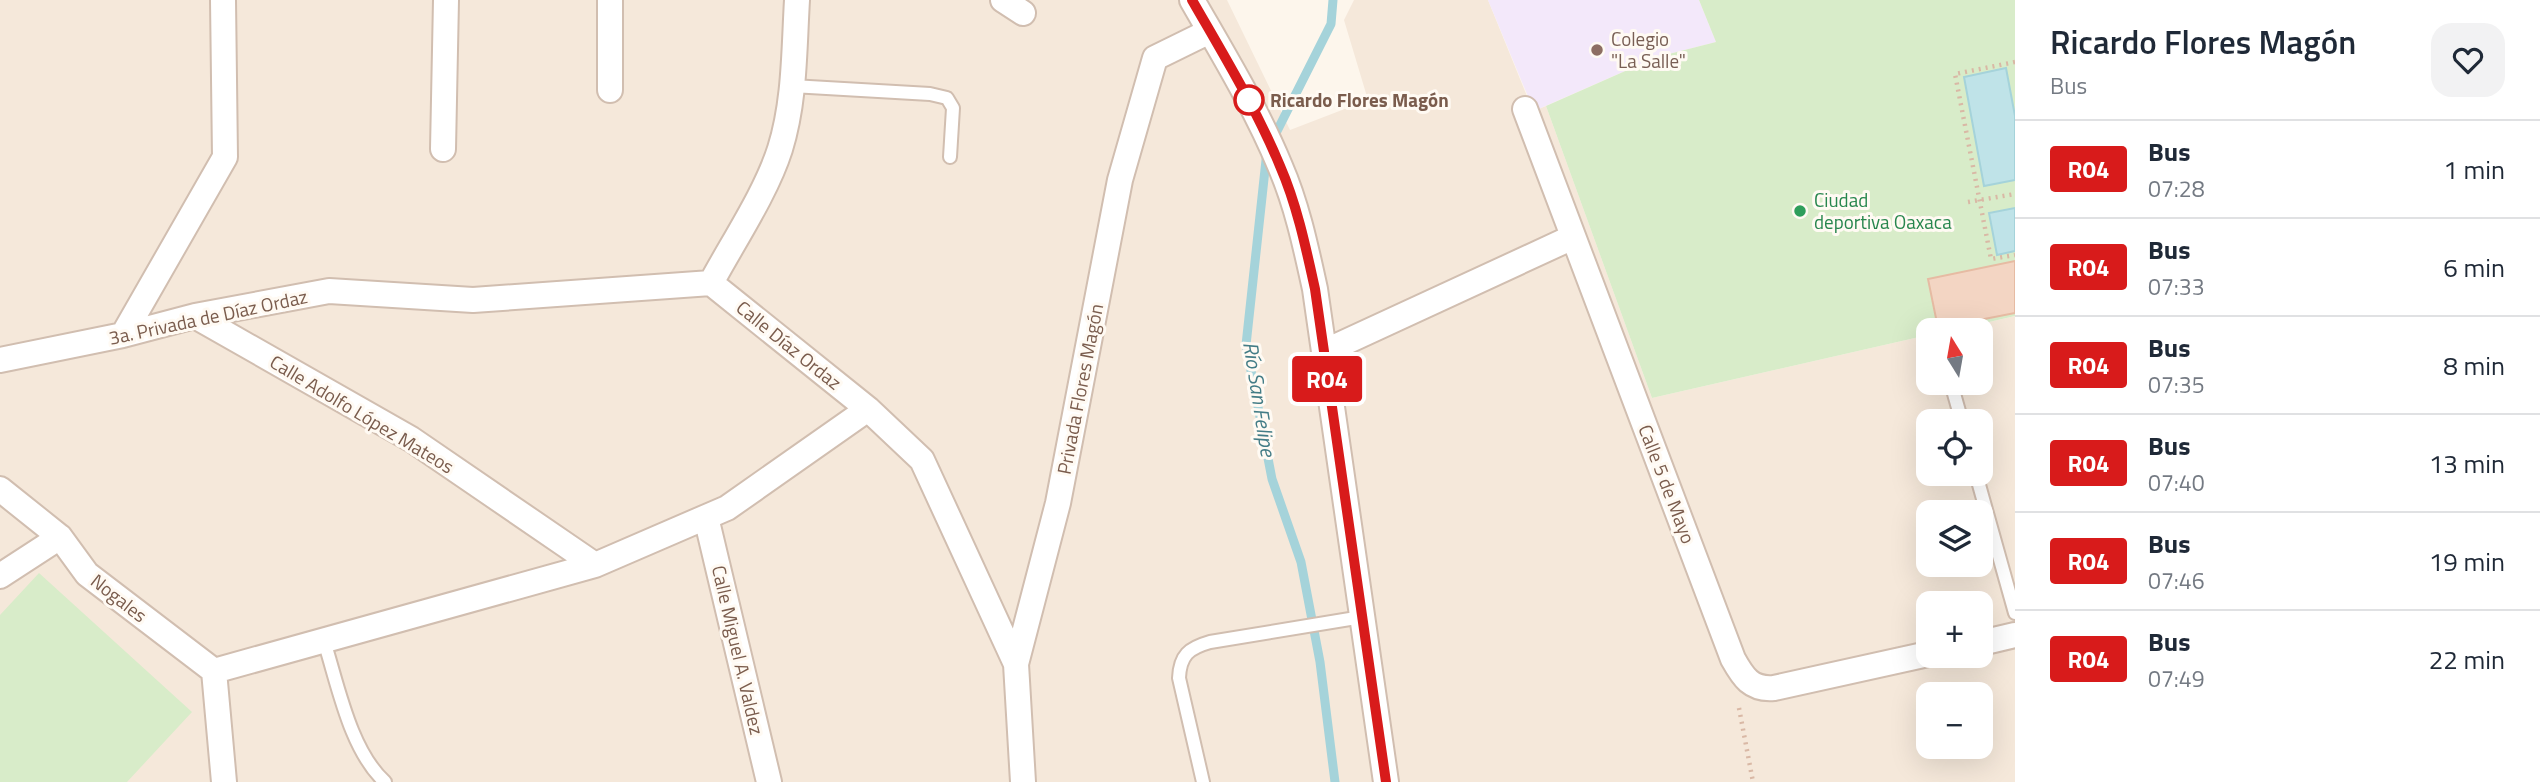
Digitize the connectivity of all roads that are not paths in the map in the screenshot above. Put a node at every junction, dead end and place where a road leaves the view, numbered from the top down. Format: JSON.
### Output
{"nodes":[{"id":1,"x":223,"y":0,"type":"edge"},
{"id":2,"x":446,"y":0,"type":"edge"},
{"id":3,"x":610,"y":0,"type":"edge"},
{"id":4,"x":797,"y":0,"type":"edge"},
{"id":5,"x":1192,"y":0,"type":"edge"},
{"id":6,"x":1210,"y":31,"type":"junction"},
{"id":7,"x":792,"y":86,"type":"junction"},
{"id":8,"x":610,"y":90,"type":"dead end"},
{"id":9,"x":1525,"y":109,"type":"dead end"},
{"id":10,"x":443,"y":149,"type":"dead end"},
{"id":11,"x":950,"y":158,"type":"dead end"},
{"id":12,"x":1573,"y":237,"type":"junction"},
{"id":13,"x":711,"y":283,"type":"junction"},
{"id":14,"x":195,"y":316,"type":"junction"},
{"id":15,"x":123,"y":335,"type":"junction"},
{"id":16,"x":1324,"y":352,"type":"junction"},
{"id":17,"x":0,"y":360,"type":"edge"},
{"id":18,"x":868,"y":410,"type":"junction"},
{"id":19,"x":1979,"y":486,"type":"edge"},
{"id":20,"x":0,"y":489,"type":"edge"},
{"id":21,"x":706,"y":517,"type":"junction"},
{"id":22,"x":60,"y":537,"type":"junction"},
{"id":23,"x":595,"y":565,"type":"junction"},
{"id":24,"x":0,"y":576,"type":"edge"},
{"id":25,"x":2015,"y":613,"type":"edge"},
{"id":26,"x":1351,"y":619,"type":"junction"},
{"id":27,"x":2015,"y":635,"type":"edge"},
{"id":28,"x":1993,"y":640,"type":"edge"},
{"id":29,"x":324,"y":641,"type":"junction"},
{"id":30,"x":1916,"y":657,"type":"edge"},
{"id":31,"x":1016,"y":664,"type":"junction"},
{"id":32,"x":214,"y":671,"type":"junction"},
{"id":33,"x":225,"y":782,"type":"edge"},
{"id":34,"x":385,"y":782,"type":"edge"},
{"id":35,"x":769,"y":782,"type":"edge"},
{"id":36,"x":1023,"y":782,"type":"edge"},
{"id":37,"x":1203,"y":782,"type":"edge"},
{"id":38,"x":1386,"y":782,"type":"edge"}],
"edges":[{"from":1,"to":15,"type":"street"},
{"from":2,"to":10,"type":"street"},
{"from":3,"to":8,"type":"street"},
{"from":4,"to":7,"type":"street"},
{"from":5,"to":6,"type":"street"},
{"from":6,"to":16,"type":"street"},
{"from":6,"to":31,"type":"street","name":"Privada Flores Magón"},
{"from":7,"to":11,"type":"lane"},
{"from":7,"to":13,"type":"street"},
{"from":9,"to":12,"type":"street","name":"Calle 5 de Mayo"},
{"from":12,"to":16,"type":"street"},
{"from":12,"to":30,"type":"street","name":"Calle 5 de Mayo"},
{"from":13,"to":14,"type":"street","name":"3a. Privada de Díaz Ordaz"},
{"from":13,"to":18,"type":"street","name":"Calle Díaz Ordaz"},
{"from":14,"to":15,"type":"street","name":"3a. Privada de Díaz Ordaz"},
{"from":14,"to":23,"type":"street","name":"Calle Adolfo López Mateos"},
{"from":15,"to":17,"type":"street","name":"3a. Privada de Díaz Ordaz"},
{"from":16,"to":26,"type":"street"},
{"from":18,"to":21,"type":"street"},
{"from":18,"to":31,"type":"street","name":"Calle Díaz Ordaz"},
{"from":19,"to":25,"type":"lane"},
{"from":20,"to":22,"type":"street","name":"Nogales"},
{"from":21,"to":23,"type":"street"},
{"from":21,"to":35,"type":"street","name":"Calle Miguel A. Valdez"},
{"from":22,"to":24,"type":"street"},
{"from":22,"to":32,"type":"street","name":"Nogales"},
{"from":23,"to":29,"type":"street"},
{"from":26,"to":37,"type":"lane"},
{"from":26,"to":38,"type":"street"},
{"from":27,"to":28,"type":"street"},
{"from":29,"to":32,"type":"street"},
{"from":29,"to":34,"type":"lane"},
{"from":31,"to":36,"type":"street","name":"Privada Flores Magón"},
{"from":32,"to":33,"type":"street"}]}
